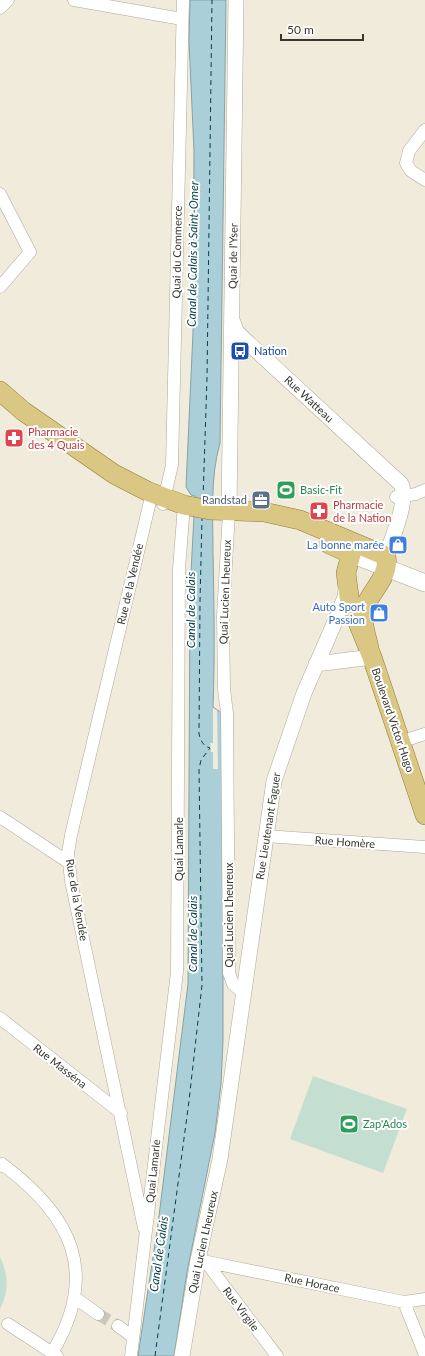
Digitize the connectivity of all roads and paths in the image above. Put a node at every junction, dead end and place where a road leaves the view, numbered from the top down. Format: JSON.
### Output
{"nodes":[{"id":1,"x":8,"y":0,"type":"edge"},
{"id":2,"x":74,"y":0,"type":"edge"},
{"id":3,"x":183,"y":0,"type":"edge"},
{"id":4,"x":236,"y":0,"type":"edge"},
{"id":5,"x":0,"y":8,"type":"edge"},
{"id":6,"x":182,"y":19,"type":"junction"},
{"id":7,"x":425,"y":130,"type":"edge"},
{"id":8,"x":425,"y":180,"type":"edge"},
{"id":9,"x":0,"y":194,"type":"edge"},
{"id":10,"x":0,"y":287,"type":"edge"},
{"id":11,"x":232,"y":321,"type":"junction"},
{"id":12,"x":0,"y":391,"type":"edge"},
{"id":13,"x":0,"y":400,"type":"edge"},
{"id":14,"x":425,"y":490,"type":"edge"},
{"id":15,"x":400,"y":496,"type":"junction"},
{"id":16,"x":157,"y":499,"type":"junction"},
{"id":17,"x":184,"y":505,"type":"junction"},
{"id":18,"x":228,"y":512,"type":"junction"},
{"id":19,"x":374,"y":559,"type":"junction"},
{"id":20,"x":425,"y":573,"type":"edge"},
{"id":21,"x":346,"y":583,"type":"junction"},
{"id":22,"x":425,"y":583,"type":"edge"},
{"id":23,"x":370,"y":652,"type":"junction"},
{"id":24,"x":316,"y":664,"type":"junction"},
{"id":25,"x":425,"y":734,"type":"edge"},
{"id":26,"x":400,"y":742,"type":"junction"},
{"id":27,"x":425,"y":815,"type":"edge"},
{"id":28,"x":0,"y":817,"type":"edge"},
{"id":29,"x":265,"y":836,"type":"junction"},
{"id":30,"x":425,"y":847,"type":"edge"},
{"id":31,"x":68,"y":862,"type":"junction"},
{"id":32,"x":244,"y":994,"type":"junction"},
{"id":33,"x":0,"y":1018,"type":"edge"},
{"id":34,"x":121,"y":1113,"type":"junction"},
{"id":35,"x":0,"y":1166,"type":"edge"},
{"id":36,"x":146,"y":1239,"type":"junction"},
{"id":37,"x":202,"y":1261,"type":"junction"},
{"id":38,"x":75,"y":1298,"type":"junction"},
{"id":39,"x":425,"y":1299,"type":"edge"},
{"id":40,"x":404,"y":1302,"type":"junction"},
{"id":41,"x":98,"y":1314,"type":"tunnel mouth"},
{"id":42,"x":8,"y":1324,"type":"dead end"},
{"id":43,"x":118,"y":1326,"type":"tunnel mouth"},
{"id":44,"x":133,"y":1337,"type":"junction"},
{"id":45,"x":55,"y":1355,"type":"edge"},
{"id":46,"x":425,"y":1355,"type":"edge"},
{"id":47,"x":131,"y":1356,"type":"edge"},
{"id":48,"x":182,"y":1356,"type":"edge"},
{"id":49,"x":277,"y":1356,"type":"edge"}],
"edges":[{"from":1,"to":5,"type":"street"},
{"from":2,"to":6,"type":"street"},
{"from":3,"to":6,"type":"street","name":"Quai du Commerce"},
{"from":4,"to":11,"type":"street","name":"Quai de l'Yser"},
{"from":6,"to":16,"type":"street","name":"Quai du Commerce"},
{"from":7,"to":8,"type":"street"},
{"from":9,"to":10,"type":"street"},
{"from":11,"to":15,"type":"street","name":"Rue Watteau"},
{"from":11,"to":18,"type":"street","name":"Quai de l'Yser"},
{"from":12,"to":16,"type":"main road"},
{"from":13,"to":16,"type":"main road"},
{"from":14,"to":15,"type":"street"},
{"from":15,"to":19,"type":"street"},
{"from":16,"to":17,"type":"main road"},
{"from":16,"to":31,"type":"street","name":"Rue de la Vendée"},
{"from":17,"to":18,"type":"main road"},
{"from":17,"to":36,"type":"street","name":"Quai Lamarle"},
{"from":18,"to":19,"type":"main road"},
{"from":18,"to":19,"type":"main road"},
{"from":18,"to":32,"type":"street","name":"Quai Lucien Lheureux"},
{"from":19,"to":20,"type":"main road"},
{"from":19,"to":21,"type":"main road","name":"Boulevard Victor Hugo"},
{"from":19,"to":22,"type":"main road"},
{"from":19,"to":23,"type":"main road","name":"Boulevard Victor Hugo"},
{"from":21,"to":23,"type":"main road","name":"Boulevard Victor Hugo"},
{"from":21,"to":24,"type":"street","name":"Rue Lieutenant Faguer"},
{"from":23,"to":24,"type":"street"},
{"from":23,"to":26,"type":"main road","name":"Boulevard Victor Hugo"},
{"from":24,"to":29,"type":"street","name":"Rue Lieutenant Faguer"},
{"from":25,"to":26,"type":"street"},
{"from":26,"to":27,"type":"main road","name":"Boulevard Victor Hugo"},
{"from":28,"to":31,"type":"street"},
{"from":29,"to":30,"type":"street","name":"Rue Homère"},
{"from":29,"to":32,"type":"street","name":"Rue Lieutenant Faguer"},
{"from":31,"to":34,"type":"street","name":"Rue de la Vendée"},
{"from":32,"to":37,"type":"street","name":"Quai Lucien Lheureux"},
{"from":33,"to":34,"type":"street","name":"Rue Masséna"},
{"from":34,"to":36,"type":"street","name":"Rue de la Vendée"},
{"from":35,"to":38,"type":"street"},
{"from":36,"to":44,"type":"street","name":"Quai Lamarle"},
{"from":37,"to":40,"type":"street","name":"Rue Horace"},
{"from":37,"to":48,"type":"street","name":"Quai Lucien Lheureux"},
{"from":37,"to":49,"type":"street","name":"Rue Virgile"},
{"from":38,"to":41,"type":"street"},
{"from":38,"to":45,"type":"street"},
{"from":39,"to":40,"type":"street","name":"Rue Horace"},
{"from":40,"to":46,"type":"street"},
{"from":42,"to":45,"type":"street"},
{"from":43,"to":44,"type":"street"},
{"from":44,"to":47,"type":"street","name":"Quai Lamarle"}]}
